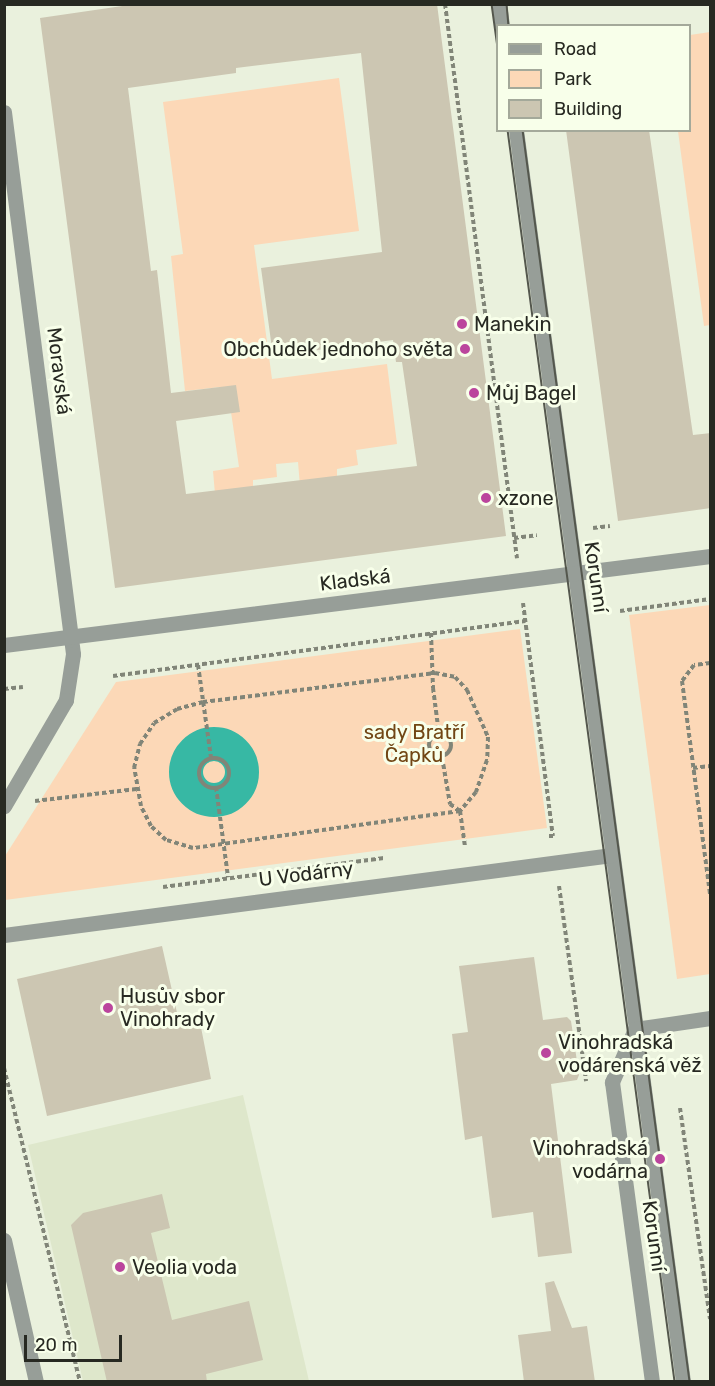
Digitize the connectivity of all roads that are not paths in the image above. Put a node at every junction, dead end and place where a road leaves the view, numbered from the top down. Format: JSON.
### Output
{"nodes":[{"id":1,"x":499,"y":4,"type":"edge"},
{"id":2,"x":502,"y":24,"type":"edge"},
{"id":3,"x":4,"y":112,"type":"edge"},
{"id":4,"x":516,"y":132,"type":"edge"},
{"id":5,"x":711,"y":556,"type":"edge"},
{"id":6,"x":574,"y":573,"type":"junction"},
{"id":7,"x":71,"y":636,"type":"junction"},
{"id":8,"x":4,"y":645,"type":"edge"},
{"id":9,"x":4,"y":806,"type":"edge"},
{"id":10,"x":612,"y":855,"type":"junction"},
{"id":11,"x":4,"y":935,"type":"edge"},
{"id":12,"x":711,"y":1018,"type":"edge"},
{"id":13,"x":635,"y":1029,"type":"junction"},
{"id":14,"x":4,"y":1240,"type":"edge"},
{"id":15,"x":36,"y":1382,"type":"edge"},
{"id":16,"x":652,"y":1382,"type":"edge"},
{"id":17,"x":682,"y":1382,"type":"edge"}],
"edges":[{"from":1,"to":2,"type":"street"},
{"from":3,"to":7,"type":"street","name":"Moravská"},
{"from":4,"to":6,"type":"street","name":"Korunní"},
{"from":5,"to":6,"type":"street","name":"Kladská"},
{"from":6,"to":7,"type":"street","name":"Kladská"},
{"from":6,"to":10,"type":"street","name":"Korunní"},
{"from":7,"to":8,"type":"street","name":"Kladská"},
{"from":7,"to":9,"type":"street"},
{"from":10,"to":11,"type":"street","name":"U Vodárny"},
{"from":10,"to":13,"type":"street","name":"Korunní"},
{"from":12,"to":13,"type":"street"},
{"from":13,"to":16,"type":"street","name":"Korunní"},
{"from":13,"to":17,"type":"street","name":"Korunní"},
{"from":14,"to":15,"type":"street"}]}
